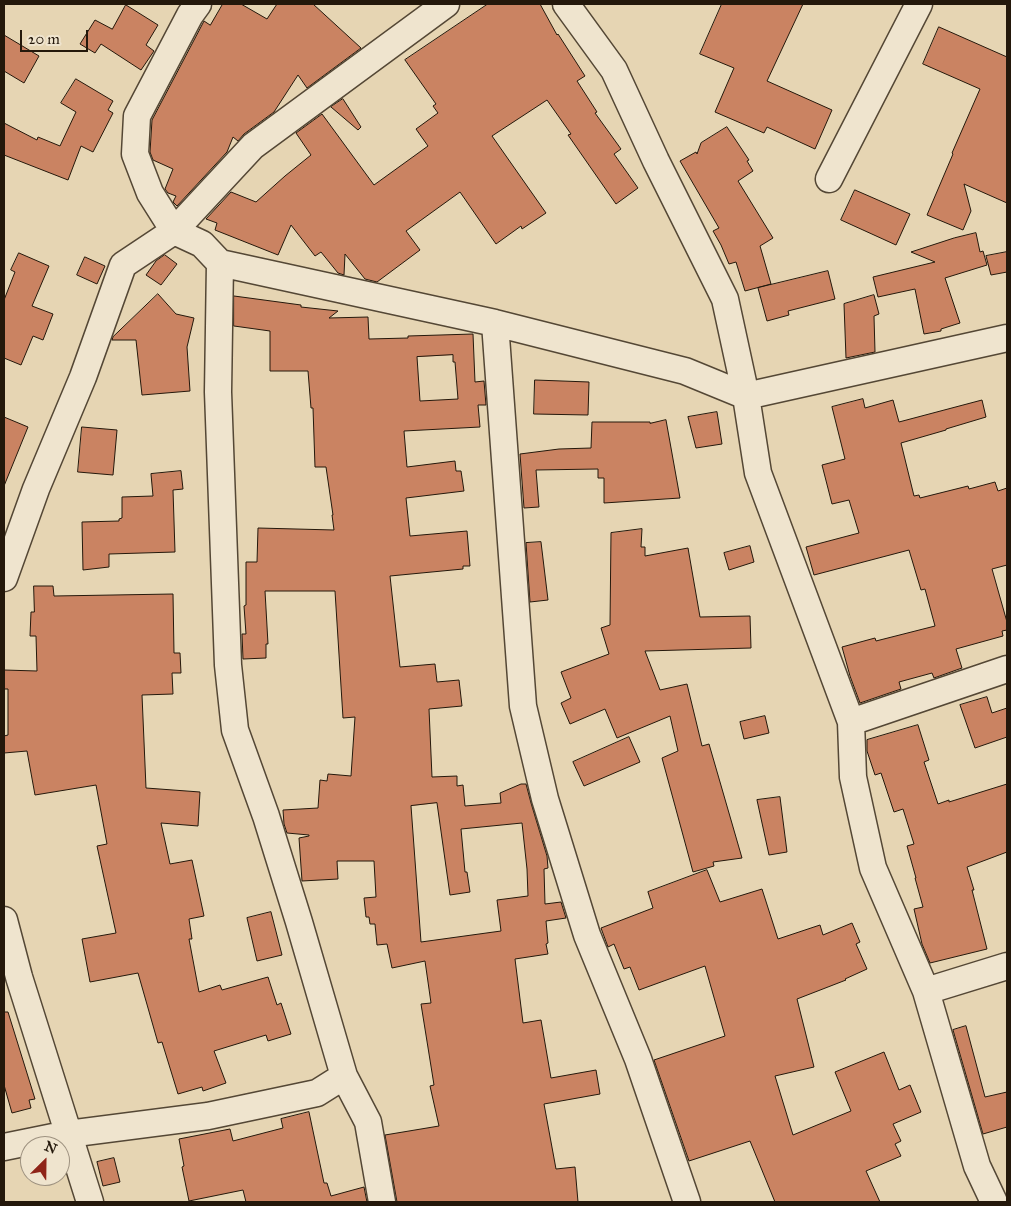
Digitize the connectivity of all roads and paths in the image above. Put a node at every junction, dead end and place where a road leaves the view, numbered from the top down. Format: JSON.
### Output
{"nodes":[{"id":1,"x":198,"y":4,"type":"edge"},
{"id":2,"x":446,"y":4,"type":"edge"},
{"id":3,"x":920,"y":4,"type":"edge"},
{"id":4,"x":568,"y":5,"type":"edge"},
{"id":5,"x":829,"y":179,"type":"dead end"},
{"id":6,"x":174,"y":231,"type":"junction"},
{"id":7,"x":220,"y":263,"type":"junction"},
{"id":8,"x":495,"y":323,"type":"junction"},
{"id":9,"x":1007,"y":338,"type":"edge"},
{"id":10,"x":746,"y":396,"type":"junction"},
{"id":11,"x":4,"y":578,"type":"edge"},
{"id":12,"x":1007,"y":669,"type":"edge"},
{"id":13,"x":851,"y":722,"type":"junction"},
{"id":14,"x":4,"y":920,"type":"edge"},
{"id":15,"x":1007,"y":966,"type":"edge"},
{"id":16,"x":926,"y":991,"type":"junction"},
{"id":17,"x":344,"y":1076,"type":"junction"},
{"id":18,"x":68,"y":1134,"type":"junction"},
{"id":19,"x":4,"y":1147,"type":"edge"},
{"id":20,"x":90,"y":1202,"type":"edge"},
{"id":21,"x":382,"y":1202,"type":"edge"},
{"id":22,"x":687,"y":1202,"type":"edge"},
{"id":23,"x":994,"y":1202,"type":"edge"}],
"edges":[{"from":1,"to":6,"type":"street"},
{"from":2,"to":6,"type":"street"},
{"from":3,"to":5,"type":"street"},
{"from":4,"to":10,"type":"street"},
{"from":6,"to":7,"type":"street"},
{"from":6,"to":11,"type":"street"},
{"from":7,"to":8,"type":"street"},
{"from":7,"to":17,"type":"street"},
{"from":8,"to":10,"type":"street"},
{"from":8,"to":22,"type":"street"},
{"from":9,"to":10,"type":"street"},
{"from":10,"to":13,"type":"street"},
{"from":12,"to":13,"type":"street"},
{"from":13,"to":16,"type":"street"},
{"from":14,"to":18,"type":"street"},
{"from":15,"to":16,"type":"street"},
{"from":16,"to":23,"type":"street"},
{"from":17,"to":18,"type":"street"},
{"from":17,"to":21,"type":"street"},
{"from":18,"to":19,"type":"street"},
{"from":18,"to":20,"type":"street"}]}
